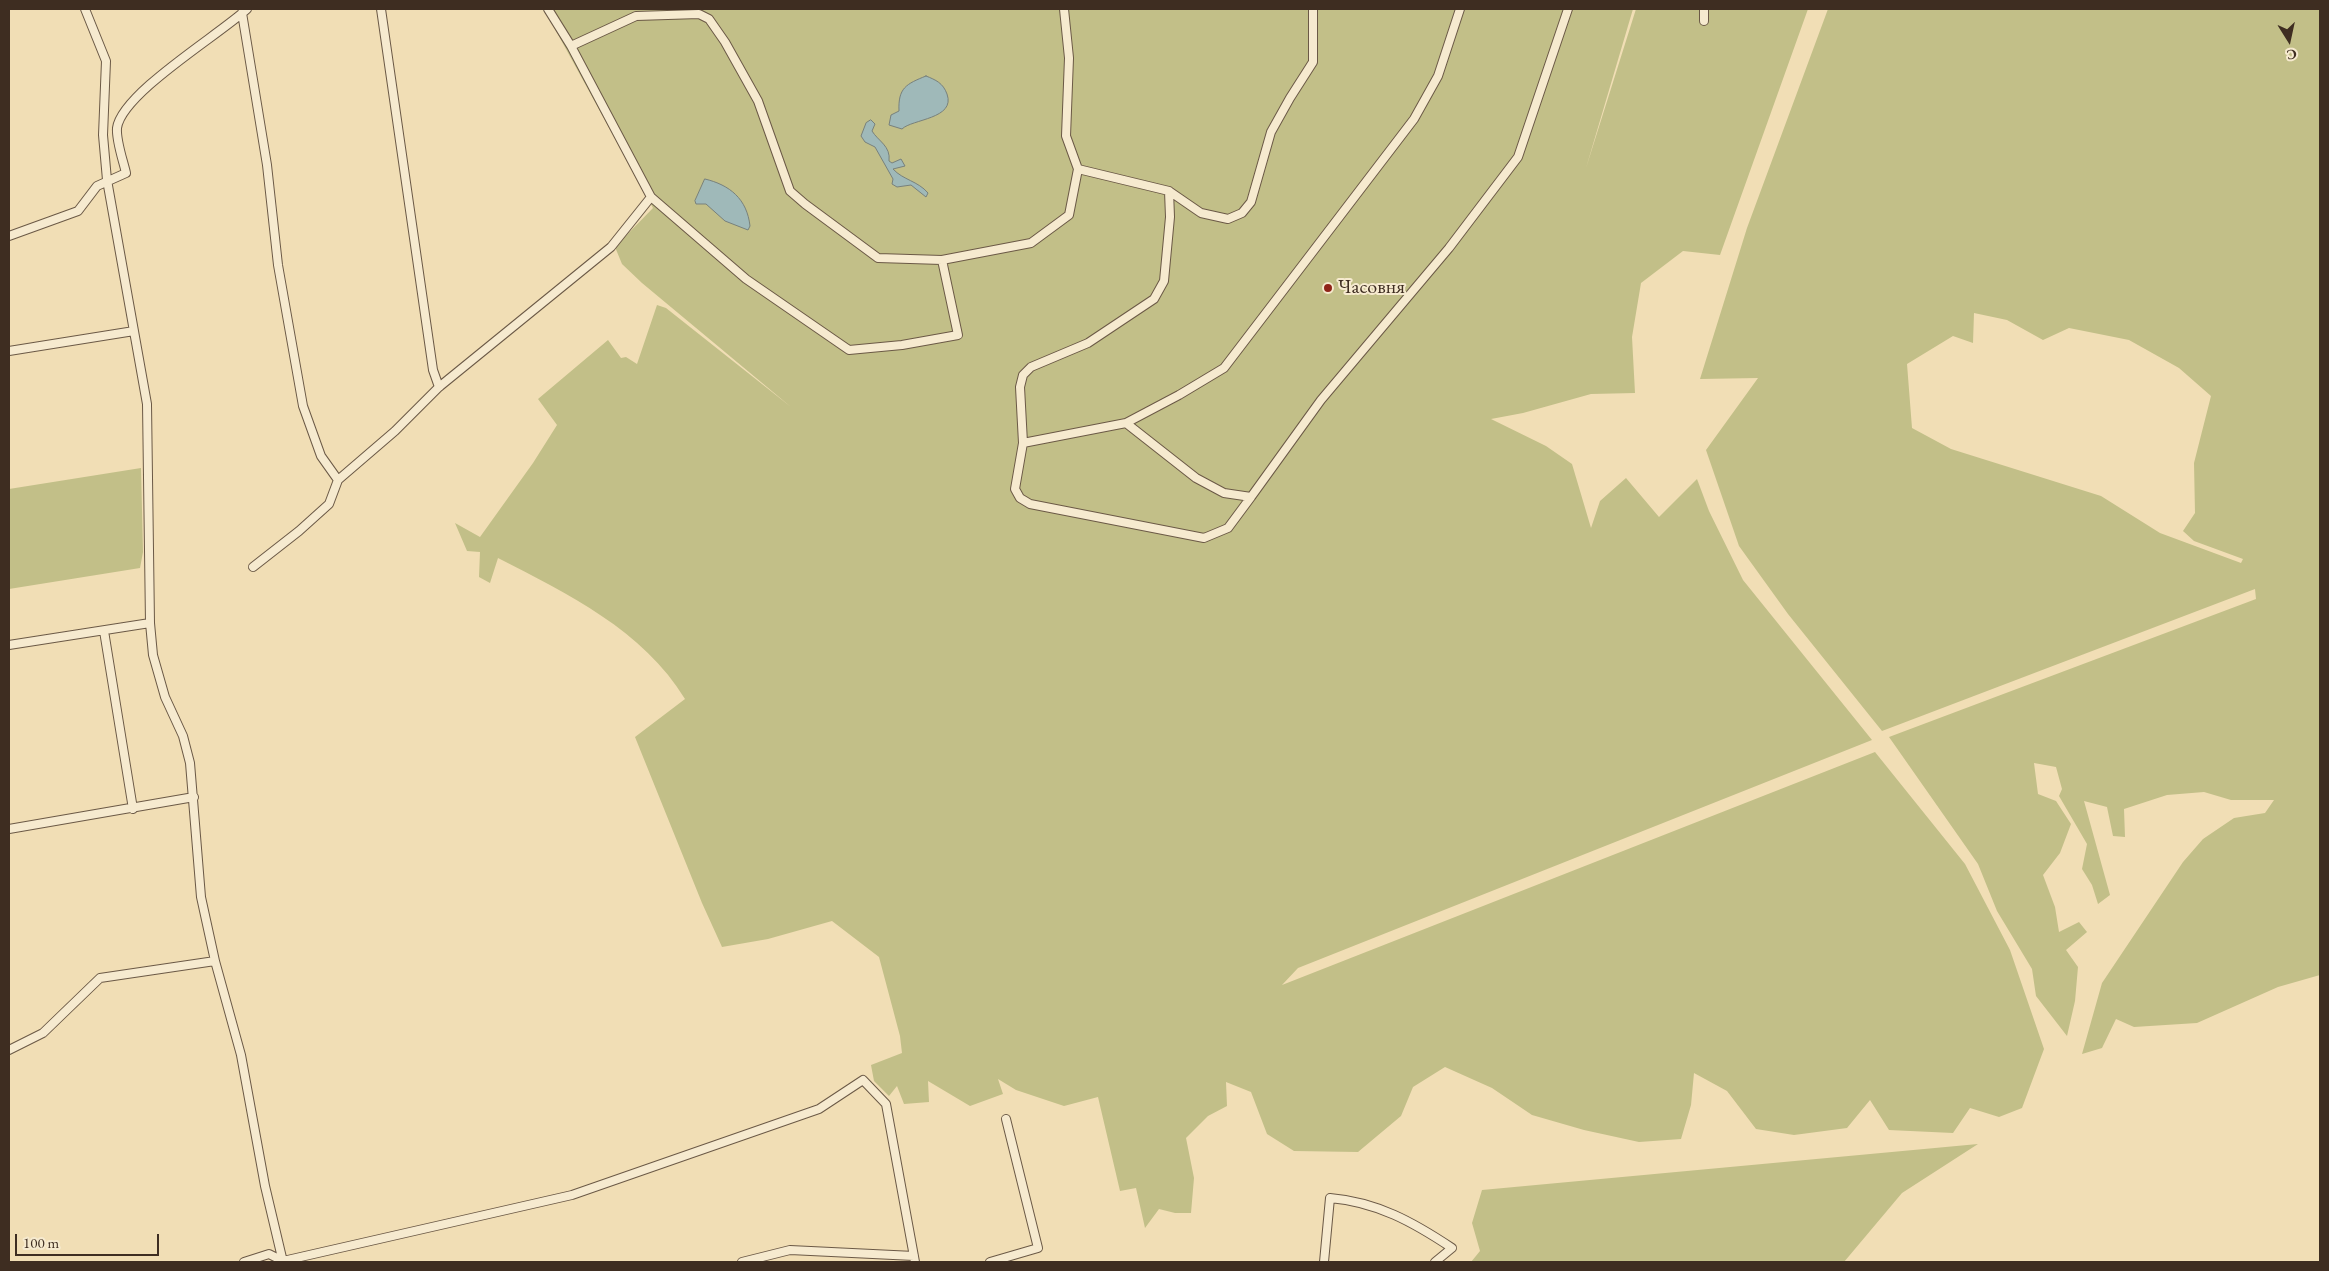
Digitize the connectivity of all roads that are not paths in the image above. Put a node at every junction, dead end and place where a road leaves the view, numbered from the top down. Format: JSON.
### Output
{"nodes":[{"id":1,"x":85,"y":9,"type":"edge"},
{"id":2,"x":381,"y":9,"type":"edge"},
{"id":3,"x":548,"y":9,"type":"edge"},
{"id":4,"x":1064,"y":9,"type":"edge"},
{"id":5,"x":1313,"y":9,"type":"edge"},
{"id":6,"x":1460,"y":9,"type":"edge"},
{"id":7,"x":1568,"y":9,"type":"edge"},
{"id":8,"x":1704,"y":9,"type":"edge"},
{"id":9,"x":244,"y":11,"type":"edge"},
{"id":10,"x":1704,"y":21,"type":"dead end"},
{"id":11,"x":571,"y":46,"type":"junction"},
{"id":12,"x":1078,"y":169,"type":"junction"},
{"id":13,"x":107,"y":180,"type":"junction"},
{"id":14,"x":1170,"y":191,"type":"junction"},
{"id":15,"x":651,"y":197,"type":"junction"},
{"id":16,"x":9,"y":236,"type":"edge"},
{"id":17,"x":942,"y":260,"type":"junction"},
{"id":18,"x":134,"y":331,"type":"junction"},
{"id":19,"x":9,"y":351,"type":"edge"},
{"id":20,"x":439,"y":387,"type":"junction"},
{"id":21,"x":1126,"y":423,"type":"junction"},
{"id":22,"x":1022,"y":443,"type":"junction"},
{"id":23,"x":338,"y":480,"type":"junction"},
{"id":24,"x":1251,"y":497,"type":"junction"},
{"id":25,"x":253,"y":567,"type":"dead end"},
{"id":26,"x":150,"y":622,"type":"junction"},
{"id":27,"x":104,"y":630,"type":"junction"},
{"id":28,"x":9,"y":645,"type":"edge"},
{"id":29,"x":194,"y":797,"type":"junction"},
{"id":30,"x":133,"y":809,"type":"junction"},
{"id":31,"x":9,"y":829,"type":"edge"},
{"id":32,"x":215,"y":961,"type":"junction"},
{"id":33,"x":9,"y":1050,"type":"edge"},
{"id":34,"x":1006,"y":1119,"type":"dead end"},
{"id":35,"x":914,"y":1259,"type":"edge"},
{"id":36,"x":244,"y":1262,"type":"edge"},
{"id":37,"x":283,"y":1262,"type":"edge"},
{"id":38,"x":742,"y":1262,"type":"edge"},
{"id":39,"x":990,"y":1262,"type":"edge"},
{"id":40,"x":1324,"y":1262,"type":"edge"},
{"id":41,"x":1434,"y":1262,"type":"edge"}],
"edges":[{"from":1,"to":13,"type":"street"},
{"from":2,"to":20,"type":"street"},
{"from":3,"to":11,"type":"street"},
{"from":4,"to":12,"type":"street"},
{"from":5,"to":14,"type":"street"},
{"from":6,"to":21,"type":"street"},
{"from":7,"to":24,"type":"street"},
{"from":8,"to":10,"type":"street"},
{"from":9,"to":13,"type":"street"},
{"from":9,"to":23,"type":"street"},
{"from":11,"to":15,"type":"street"},
{"from":11,"to":17,"type":"street"},
{"from":12,"to":14,"type":"street"},
{"from":12,"to":17,"type":"street"},
{"from":13,"to":16,"type":"street"},
{"from":13,"to":18,"type":"street"},
{"from":14,"to":22,"type":"street"},
{"from":15,"to":17,"type":"street"},
{"from":15,"to":20,"type":"street"},
{"from":18,"to":19,"type":"street"},
{"from":18,"to":26,"type":"street"},
{"from":20,"to":23,"type":"street"},
{"from":21,"to":22,"type":"street"},
{"from":21,"to":24,"type":"street"},
{"from":22,"to":24,"type":"street"},
{"from":23,"to":25,"type":"street"},
{"from":26,"to":27,"type":"street"},
{"from":26,"to":29,"type":"street"},
{"from":27,"to":28,"type":"street"},
{"from":27,"to":30,"type":"street"},
{"from":29,"to":30,"type":"street"},
{"from":29,"to":32,"type":"street"},
{"from":30,"to":31,"type":"street"},
{"from":32,"to":33,"type":"street"},
{"from":32,"to":37,"type":"street"},
{"from":34,"to":39,"type":"street"},
{"from":35,"to":37,"type":"street"},
{"from":35,"to":38,"type":"street"},
{"from":36,"to":37,"type":"street"},
{"from":40,"to":41,"type":"street"}]}
